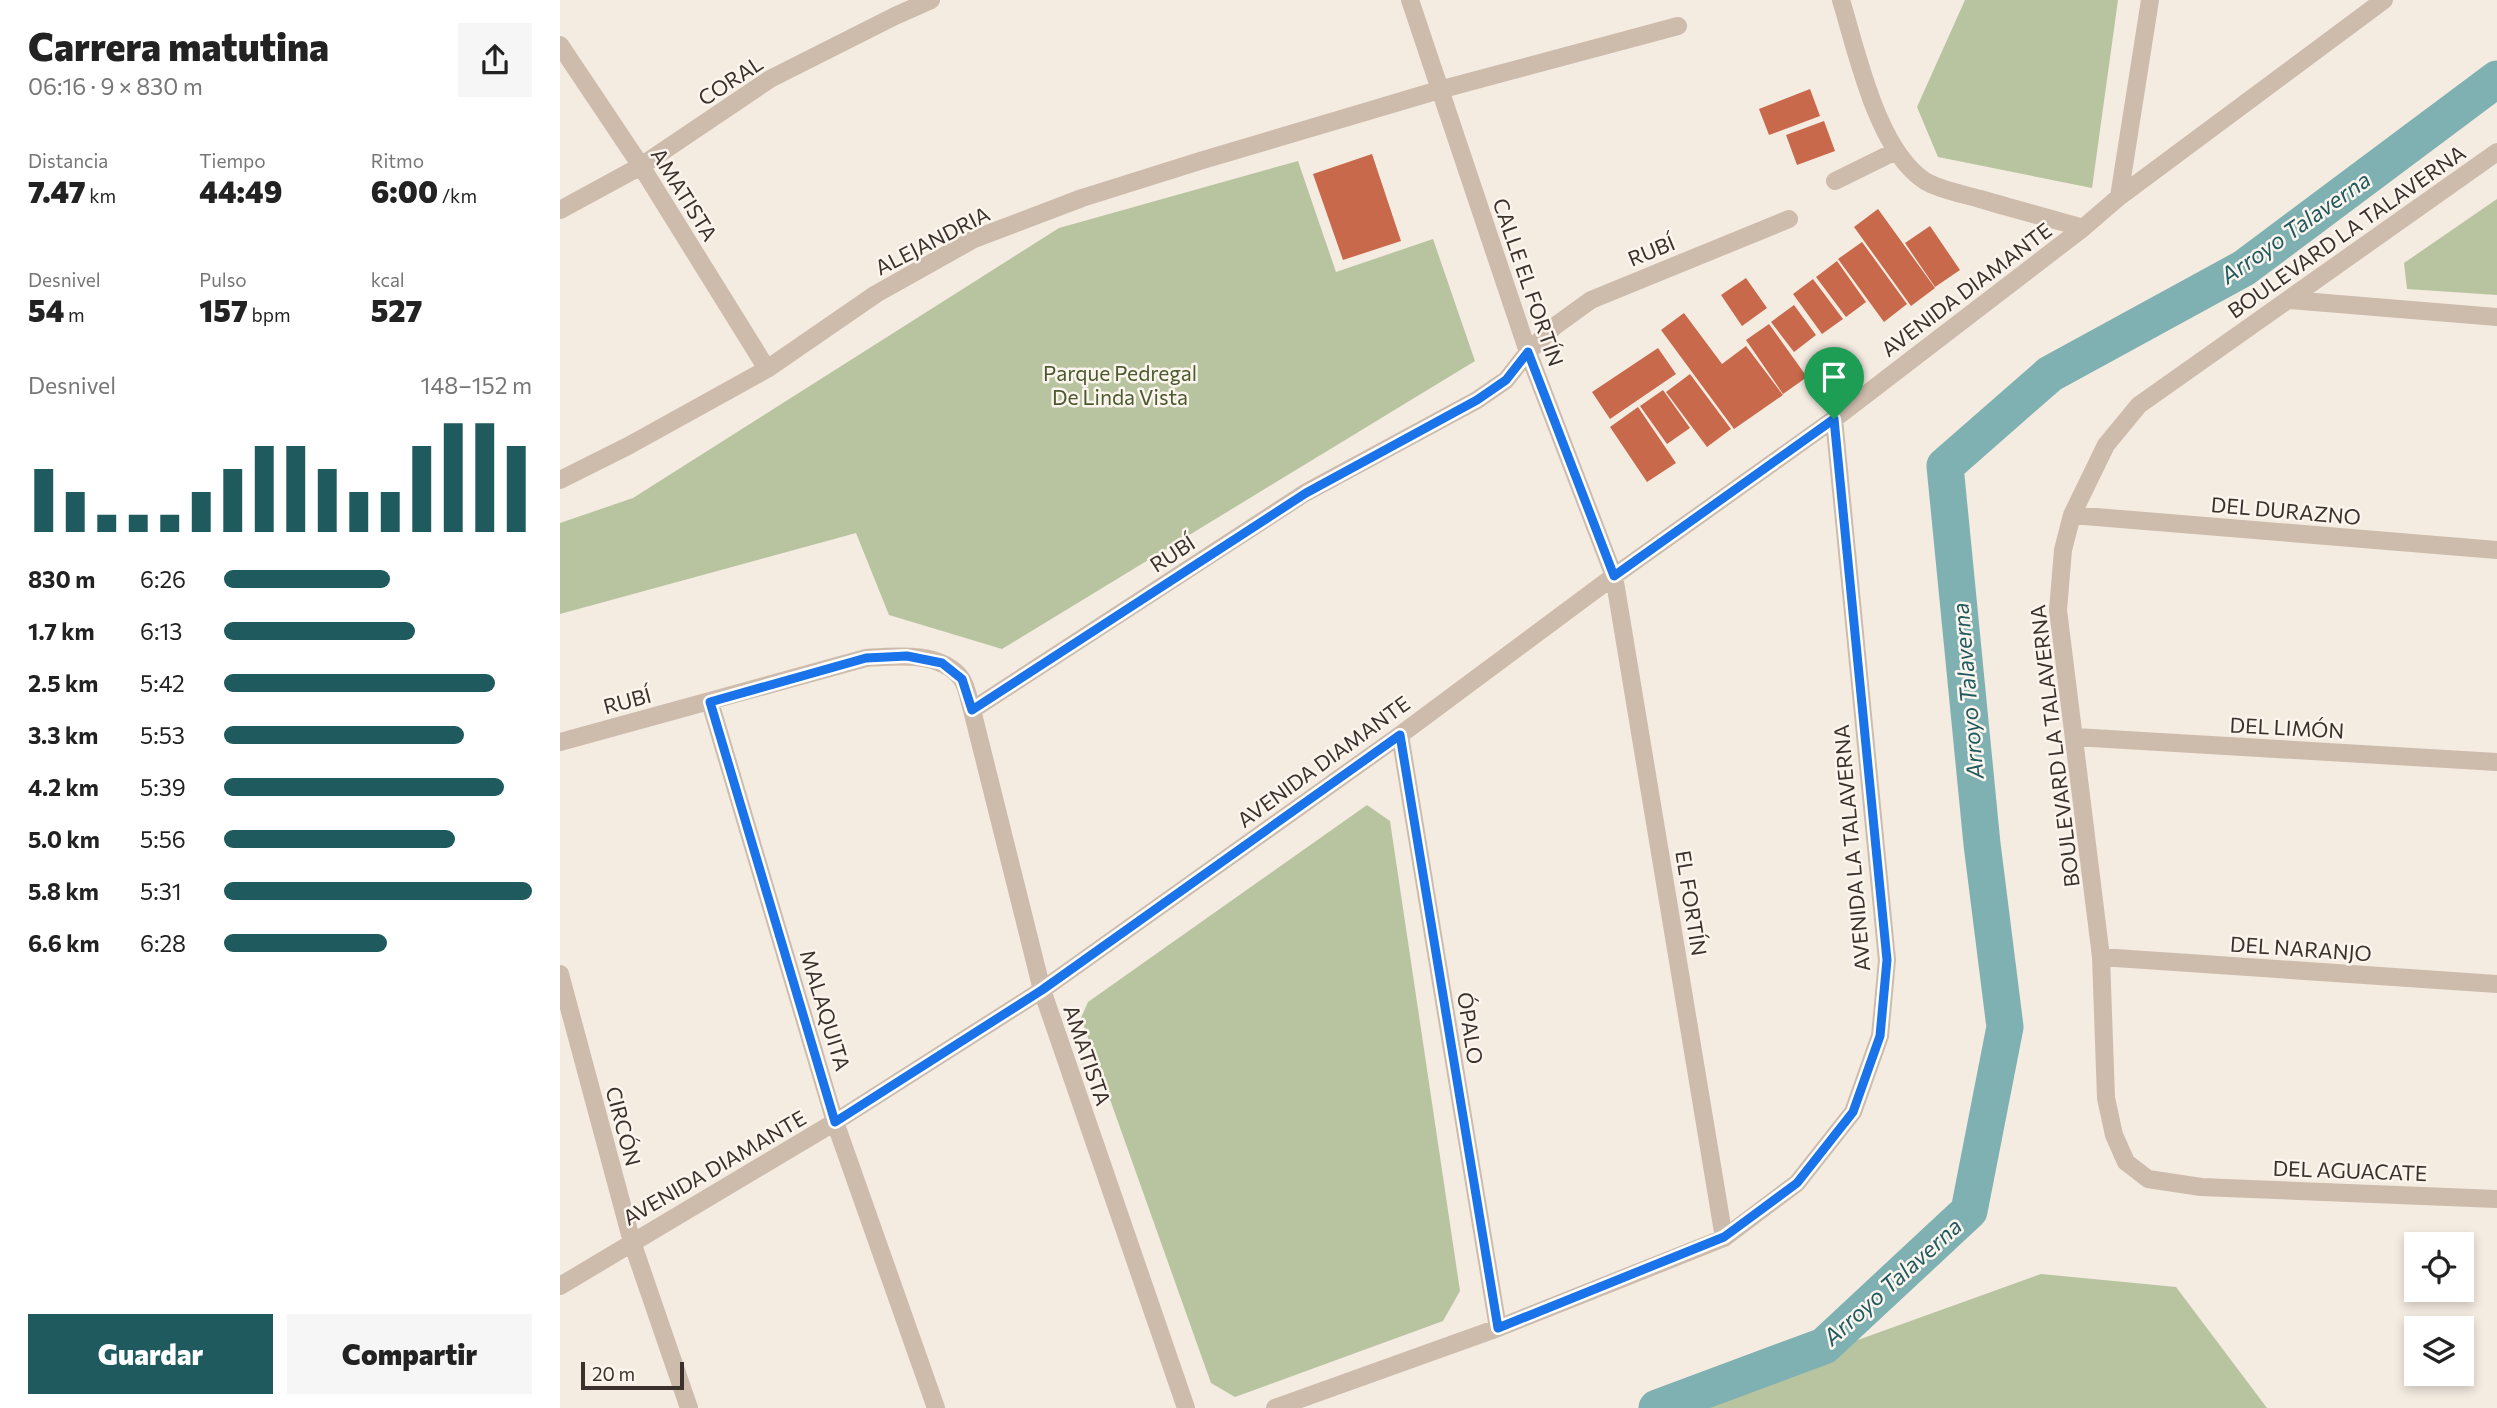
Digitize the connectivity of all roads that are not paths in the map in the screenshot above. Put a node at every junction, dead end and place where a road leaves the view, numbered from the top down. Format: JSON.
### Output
{"nodes":[{"id":1,"x":931,"y":0,"type":"edge"},
{"id":2,"x":1410,"y":0,"type":"edge"},
{"id":3,"x":1841,"y":0,"type":"edge"},
{"id":4,"x":2150,"y":0,"type":"edge"},
{"id":5,"x":2384,"y":0,"type":"edge"},
{"id":6,"x":1678,"y":26,"type":"dead end"},
{"id":7,"x":560,"y":45,"type":"edge"},
{"id":8,"x":1439,"y":90,"type":"junction"},
{"id":9,"x":1896,"y":151,"type":"junction"},
{"id":10,"x":2497,"y":152,"type":"edge"},
{"id":11,"x":641,"y":166,"type":"junction"},
{"id":12,"x":1835,"y":181,"type":"dead end"},
{"id":13,"x":2119,"y":197,"type":"junction"},
{"id":14,"x":560,"y":210,"type":"edge"},
{"id":15,"x":1788,"y":219,"type":"dead end"},
{"id":16,"x":2083,"y":228,"type":"junction"},
{"id":17,"x":2290,"y":300,"type":"junction"},
{"id":18,"x":2497,"y":317,"type":"edge"},
{"id":19,"x":1528,"y":352,"type":"junction"},
{"id":20,"x":767,"y":369,"type":"junction"},
{"id":21,"x":1834,"y":419,"type":"junction"},
{"id":22,"x":560,"y":480,"type":"edge"},
{"id":23,"x":2072,"y":515,"type":"junction"},
{"id":24,"x":2497,"y":550,"type":"edge"},
{"id":25,"x":1614,"y":576,"type":"junction"},
{"id":26,"x":710,"y":702,"type":"junction"},
{"id":27,"x":972,"y":710,"type":"junction"},
{"id":28,"x":1400,"y":735,"type":"junction"},
{"id":29,"x":2075,"y":737,"type":"junction"},
{"id":30,"x":560,"y":742,"type":"edge"},
{"id":31,"x":2497,"y":762,"type":"edge"},
{"id":32,"x":2101,"y":957,"type":"junction"},
{"id":33,"x":560,"y":974,"type":"edge"},
{"id":34,"x":2497,"y":984,"type":"edge"},
{"id":35,"x":1042,"y":990,"type":"junction"},
{"id":36,"x":835,"y":1122,"type":"junction"},
{"id":37,"x":2201,"y":1186,"type":"joint"},
{"id":38,"x":2497,"y":1199,"type":"edge"},
{"id":39,"x":1724,"y":1237,"type":"junction"},
{"id":40,"x":632,"y":1242,"type":"junction"},
{"id":41,"x":560,"y":1286,"type":"edge"},
{"id":42,"x":1498,"y":1328,"type":"junction"},
{"id":43,"x":689,"y":1408,"type":"edge"},
{"id":44,"x":936,"y":1408,"type":"edge"},
{"id":45,"x":1186,"y":1408,"type":"edge"},
{"id":46,"x":1275,"y":1408,"type":"edge"}],
"edges":[{"from":1,"to":11,"type":"street","name":"CORAL"},
{"from":2,"to":8,"type":"street","name":"CALLE EL FORTÍN"},
{"from":3,"to":9,"type":"street"},
{"from":4,"to":13,"type":"street"},
{"from":5,"to":13,"type":"street"},
{"from":6,"to":8,"type":"street","name":"ALEJANDRIA"},
{"from":7,"to":11,"type":"street","name":"AMATISTA"},
{"from":8,"to":19,"type":"street","name":"CALLE EL FORTÍN"},
{"from":8,"to":20,"type":"street","name":"ALEJANDRIA"},
{"from":9,"to":12,"type":"street"},
{"from":9,"to":16,"type":"street"},
{"from":10,"to":17,"type":"street","name":"BOULEVARD LA TALAVERNA"},
{"from":11,"to":14,"type":"street","name":"CORAL"},
{"from":11,"to":20,"type":"street","name":"AMATISTA"},
{"from":13,"to":16,"type":"street"},
{"from":15,"to":19,"type":"street","name":"RUBÍ"},
{"from":16,"to":21,"type":"street","name":"AVENIDA DIAMANTE"},
{"from":17,"to":18,"type":"street"},
{"from":17,"to":23,"type":"street","name":"BOULEVARD LA TALAVERNA"},
{"from":19,"to":25,"type":"street","name":"CALLE EL FORTÍN"},
{"from":19,"to":27,"type":"street","name":"RUBÍ"},
{"from":20,"to":22,"type":"street","name":"ALEJANDRIA"},
{"from":21,"to":25,"type":"street","name":"AVENIDA DIAMANTE"},
{"from":21,"to":39,"type":"street","name":"AVENIDA LA TALAVERNA"},
{"from":23,"to":24,"type":"street","name":"DEL DURAZNO"},
{"from":23,"to":29,"type":"street","name":"BOULEVARD LA TALAVERNA"},
{"from":25,"to":28,"type":"street","name":"AVENIDA DIAMANTE"},
{"from":25,"to":39,"type":"street","name":"EL FORTÍN"},
{"from":26,"to":27,"type":"street","name":"RUBÍ"},
{"from":26,"to":30,"type":"street","name":"RUBÍ"},
{"from":26,"to":36,"type":"street","name":"MALAQUITA"},
{"from":27,"to":35,"type":"street","name":"AMATISTA"},
{"from":28,"to":35,"type":"street","name":"AVENIDA DIAMANTE"},
{"from":28,"to":42,"type":"street","name":"ÓPALO"},
{"from":29,"to":31,"type":"street","name":"DEL LIMÓN"},
{"from":29,"to":32,"type":"street","name":"BOULEVARD LA TALAVERNA"},
{"from":32,"to":34,"type":"street","name":"DEL NARANJO"},
{"from":32,"to":37,"type":"street","name":"BOULEVARD LA TALAVERNA"},
{"from":33,"to":40,"type":"street","name":"CIRCÓN"},
{"from":35,"to":36,"type":"street","name":"AVENIDA DIAMANTE"},
{"from":35,"to":45,"type":"street","name":"AMATISTA"},
{"from":36,"to":40,"type":"street","name":"AVENIDA DIAMANTE"},
{"from":36,"to":44,"type":"street","name":"MALAQUITA"},
{"from":37,"to":38,"type":"street","name":"DEL AGUACATE"},
{"from":39,"to":42,"type":"street","name":"AVENIDA LA TALAVERNA"},
{"from":40,"to":41,"type":"street","name":"AVENIDA DIAMANTE"},
{"from":40,"to":43,"type":"street","name":"CIRCÓN"},
{"from":42,"to":46,"type":"street","name":"AVENIDA LA TALAVERNA"}]}
